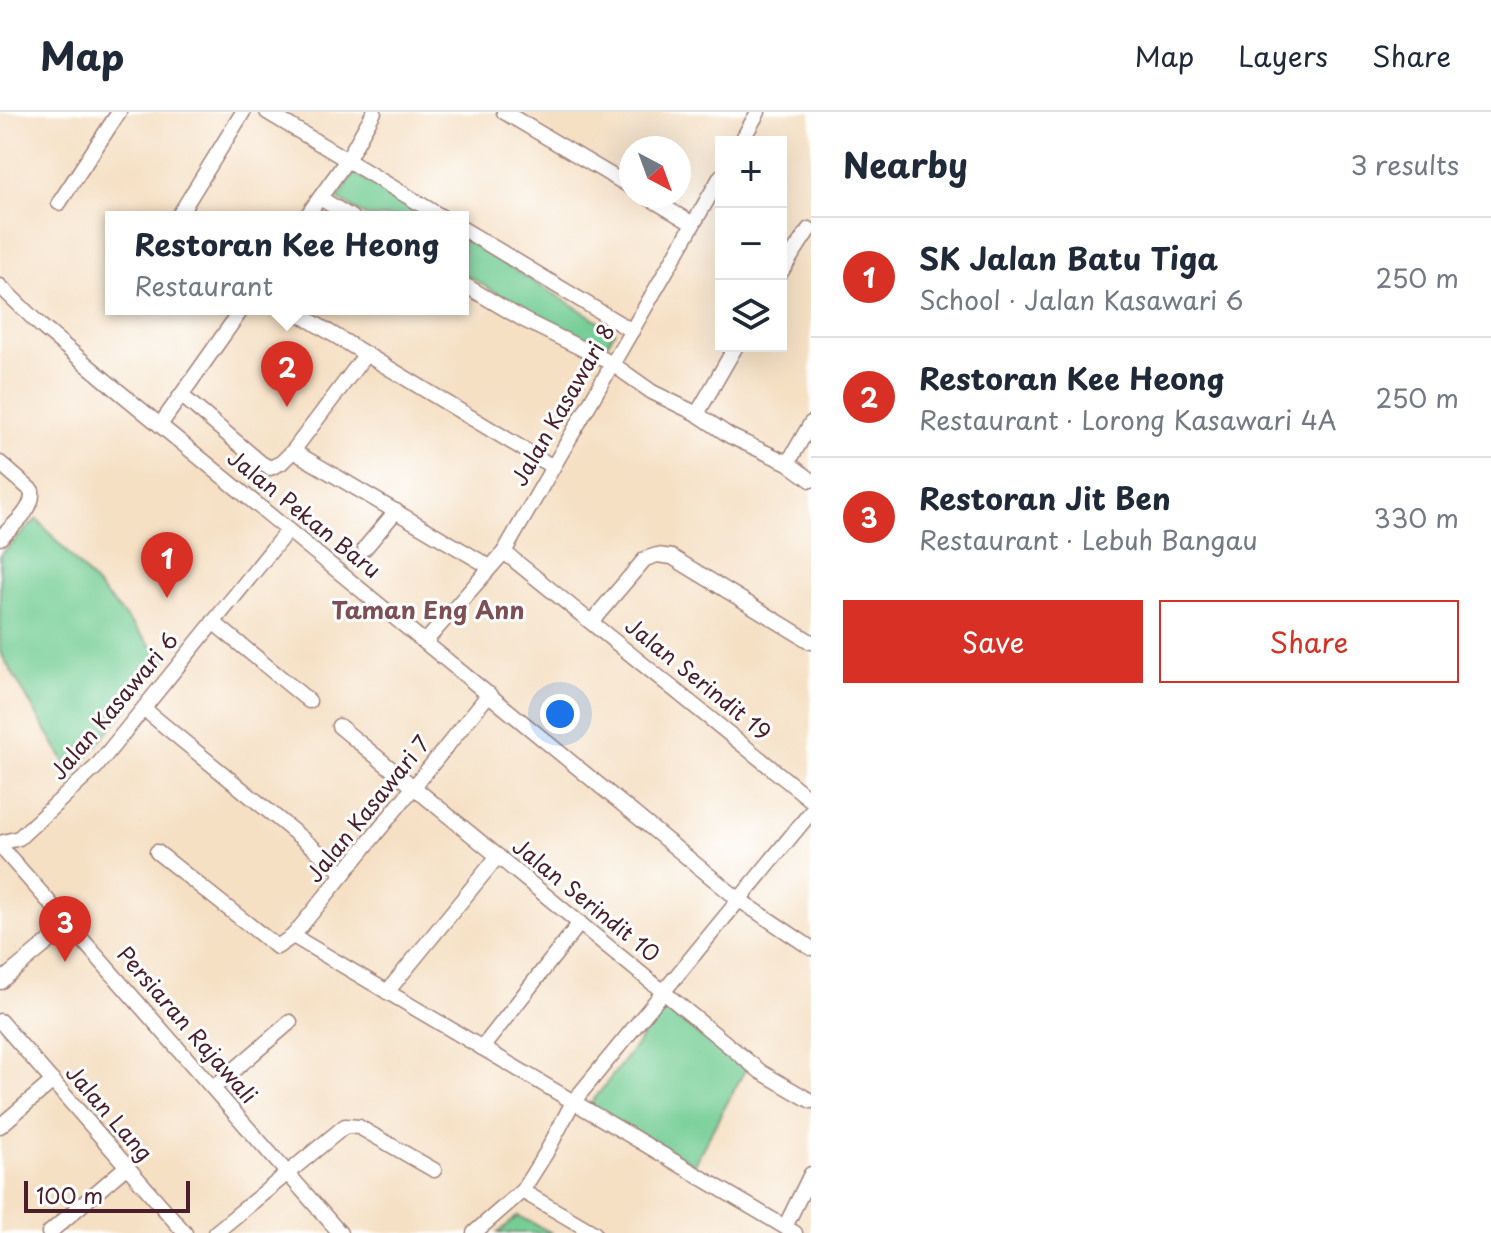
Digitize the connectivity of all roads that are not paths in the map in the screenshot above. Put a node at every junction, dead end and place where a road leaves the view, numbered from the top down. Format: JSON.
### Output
{"nodes":[{"id":1,"x":119,"y":112,"type":"edge"},
{"id":2,"x":243,"y":112,"type":"edge"},
{"id":3,"x":267,"y":112,"type":"edge"},
{"id":4,"x":374,"y":112,"type":"edge"},
{"id":5,"x":504,"y":112,"type":"edge"},
{"id":6,"x":758,"y":112,"type":"edge"},
{"id":7,"x":744,"y":136,"type":"edge"},
{"id":8,"x":347,"y":160,"type":"junction"},
{"id":9,"x":619,"y":180,"type":"edge"},
{"id":10,"x":715,"y":186,"type":"edge"},
{"id":11,"x":320,"y":198,"type":"junction"},
{"id":12,"x":59,"y":203,"type":"dead end"},
{"id":13,"x":666,"y":208,"type":"edge"},
{"id":14,"x":182,"y":211,"type":"edge"},
{"id":15,"x":310,"y":211,"type":"edge"},
{"id":16,"x":341,"y":211,"type":"edge"},
{"id":17,"x":432,"y":211,"type":"edge"},
{"id":18,"x":693,"y":224,"type":"junction"},
{"id":19,"x":809,"y":229,"type":"dead end"},
{"id":20,"x":469,"y":233,"type":"edge"},
{"id":21,"x":787,"y":263,"type":"edge"},
{"id":22,"x":0,"y":286,"type":"edge"},
{"id":23,"x":469,"y":288,"type":"edge"},
{"id":24,"x":238,"y":315,"type":"edge"},
{"id":25,"x":301,"y":315,"type":"edge"},
{"id":26,"x":632,"y":331,"type":"junction"},
{"id":27,"x":733,"y":352,"type":"edge"},
{"id":28,"x":366,"y":354,"type":"junction"},
{"id":29,"x":611,"y":363,"type":"junction"},
{"id":30,"x":181,"y":395,"type":"junction"},
{"id":31,"x":697,"y":414,"type":"junction"},
{"id":32,"x":811,"y":423,"type":"edge"},
{"id":33,"x":160,"y":425,"type":"junction"},
{"id":34,"x":293,"y":451,"type":"junction"},
{"id":35,"x":0,"y":463,"type":"edge"},
{"id":36,"x":788,"y":463,"type":"junction"},
{"id":37,"x":553,"y":467,"type":"junction"},
{"id":38,"x":811,"y":480,"type":"edge"},
{"id":39,"x":396,"y":511,"type":"junction"},
{"id":40,"x":288,"y":530,"type":"junction"},
{"id":41,"x":0,"y":538,"type":"edge"},
{"id":42,"x":365,"y":548,"type":"dead end"},
{"id":43,"x":504,"y":552,"type":"junction"},
{"id":44,"x":490,"y":567,"type":"junction"},
{"id":45,"x":592,"y":621,"type":"junction"},
{"id":46,"x":213,"y":622,"type":"junction"},
{"id":47,"x":425,"y":642,"type":"junction"},
{"id":48,"x":811,"y":642,"type":"edge"},
{"id":49,"x":489,"y":694,"type":"junction"},
{"id":50,"x":309,"y":701,"type":"dead end"},
{"id":51,"x":144,"y":709,"type":"junction"},
{"id":52,"x":339,"y":726,"type":"dead end"},
{"id":53,"x":414,"y":787,"type":"junction"},
{"id":54,"x":811,"y":800,"type":"edge"},
{"id":55,"x":811,"y":812,"type":"edge"},
{"id":56,"x":28,"y":831,"type":"junction"},
{"id":57,"x":0,"y":845,"type":"edge"},
{"id":58,"x":157,"y":852,"type":"dead end"},
{"id":59,"x":498,"y":856,"type":"junction"},
{"id":60,"x":17,"y":866,"type":"junction"},
{"id":61,"x":344,"y":873,"type":"junction"},
{"id":62,"x":738,"y":899,"type":"junction"},
{"id":63,"x":580,"y":923,"type":"junction"},
{"id":64,"x":69,"y":925,"type":"junction"},
{"id":65,"x":293,"y":936,"type":"junction"},
{"id":66,"x":811,"y":948,"type":"edge"},
{"id":67,"x":0,"y":982,"type":"edge"},
{"id":68,"x":387,"y":992,"type":"junction"},
{"id":69,"x":663,"y":992,"type":"junction"},
{"id":70,"x":0,"y":1021,"type":"edge"},
{"id":71,"x":290,"y":1022,"type":"dead end"},
{"id":72,"x":482,"y":1048,"type":"junction"},
{"id":73,"x":53,"y":1081,"type":"junction"},
{"id":74,"x":213,"y":1088,"type":"junction"},
{"id":75,"x":811,"y":1101,"type":"edge"},
{"id":76,"x":573,"y":1102,"type":"junction"},
{"id":77,"x":0,"y":1126,"type":"edge"},
{"id":78,"x":127,"y":1166,"type":"junction"},
{"id":79,"x":434,"y":1170,"type":"dead end"},
{"id":80,"x":287,"y":1173,"type":"junction"},
{"id":81,"x":811,"y":1174,"type":"edge"},
{"id":82,"x":522,"y":1191,"type":"junction"},
{"id":83,"x":790,"y":1230,"type":"edge"},
{"id":84,"x":49,"y":1233,"type":"edge"},
{"id":85,"x":185,"y":1233,"type":"edge"},
{"id":86,"x":215,"y":1233,"type":"edge"},
{"id":87,"x":340,"y":1233,"type":"edge"},
{"id":88,"x":474,"y":1233,"type":"edge"},
{"id":89,"x":594,"y":1233,"type":"edge"}],
"edges":[{"from":1,"to":12,"type":"street"},
{"from":2,"to":14,"type":"street"},
{"from":3,"to":8,"type":"street"},
{"from":4,"to":8,"type":"street"},
{"from":5,"to":9,"type":"street"},
{"from":6,"to":7,"type":"street"},
{"from":8,"to":11,"type":"street"},
{"from":8,"to":17,"type":"street"},
{"from":10,"to":18,"type":"street","name":"Jalan Kasawari 8"},
{"from":11,"to":15,"type":"street"},
{"from":11,"to":16,"type":"street"},
{"from":13,"to":18,"type":"street"},
{"from":18,"to":26,"type":"street","name":"Jalan Kasawari 8"},
{"from":19,"to":21,"type":"street"},
{"from":20,"to":26,"type":"street"},
{"from":22,"to":33,"type":"street","name":"Jalan Pekan Baru"},
{"from":23,"to":29,"type":"street"},
{"from":24,"to":30,"type":"street"},
{"from":25,"to":28,"type":"street"},
{"from":26,"to":29,"type":"street","name":"Jalan Kasawari 8"},
{"from":27,"to":31,"type":"street"},
{"from":28,"to":34,"type":"street"},
{"from":28,"to":37,"type":"street"},
{"from":29,"to":31,"type":"street"},
{"from":29,"to":37,"type":"street","name":"Jalan Kasawari 8"},
{"from":30,"to":33,"type":"street"},
{"from":30,"to":34,"type":"street"},
{"from":31,"to":36,"type":"street"},
{"from":32,"to":36,"type":"street"},
{"from":33,"to":40,"type":"street","name":"Jalan Pekan Baru"},
{"from":34,"to":39,"type":"street"},
{"from":35,"to":41,"type":"street"},
{"from":36,"to":38,"type":"street"},
{"from":37,"to":43,"type":"street","name":"Jalan Kasawari 8"},
{"from":39,"to":42,"type":"street"},
{"from":39,"to":44,"type":"street"},
{"from":40,"to":46,"type":"street","name":"Jalan Kasawari 6"},
{"from":40,"to":47,"type":"street","name":"Jalan Pekan Baru"},
{"from":43,"to":44,"type":"street","name":"Jalan Kasawari 8"},
{"from":43,"to":45,"type":"street","name":"Jalan Serindit 19"},
{"from":44,"to":47,"type":"street","name":"Jalan Kasawari 8"},
{"from":45,"to":48,"type":"street"},
{"from":45,"to":54,"type":"street","name":"Jalan Serindit 19"},
{"from":46,"to":50,"type":"street"},
{"from":46,"to":51,"type":"street","name":"Jalan Kasawari 6"},
{"from":47,"to":49,"type":"street","name":"Jalan Pekan Baru"},
{"from":49,"to":53,"type":"street","name":"Jalan Kasawari 7"},
{"from":49,"to":62,"type":"street","name":"Jalan Pekan Baru"},
{"from":51,"to":56,"type":"street","name":"Jalan Kasawari 6"},
{"from":51,"to":61,"type":"street"},
{"from":52,"to":53,"type":"street","name":"Jalan Serindit 10"},
{"from":53,"to":59,"type":"street","name":"Jalan Serindit 10"},
{"from":53,"to":61,"type":"street","name":"Jalan Kasawari 7"},
{"from":55,"to":62,"type":"street"},
{"from":56,"to":57,"type":"street"},
{"from":56,"to":60,"type":"street"},
{"from":57,"to":60,"type":"street","name":"Persiaran Rajawali"},
{"from":58,"to":65,"type":"street","name":"Jalan Kasawari 7"},
{"from":59,"to":63,"type":"street","name":"Jalan Serindit 10"},
{"from":59,"to":68,"type":"street"},
{"from":60,"to":64,"type":"street","name":"Persiaran Rajawali"},
{"from":61,"to":65,"type":"street","name":"Jalan Kasawari 7"},
{"from":62,"to":66,"type":"street","name":"Jalan Pekan Baru"},
{"from":62,"to":69,"type":"street"},
{"from":63,"to":69,"type":"street","name":"Jalan Serindit 10"},
{"from":63,"to":72,"type":"street"},
{"from":64,"to":67,"type":"street"},
{"from":64,"to":74,"type":"street","name":"Persiaran Rajawali"},
{"from":65,"to":68,"type":"street"},
{"from":68,"to":72,"type":"street"},
{"from":69,"to":75,"type":"street","name":"Jalan Serindit 10"},
{"from":69,"to":76,"type":"street"},
{"from":70,"to":73,"type":"street","name":"Jalan Lang"},
{"from":71,"to":74,"type":"street"},
{"from":72,"to":76,"type":"street"},
{"from":73,"to":77,"type":"street"},
{"from":73,"to":78,"type":"street","name":"Jalan Lang"},
{"from":74,"to":80,"type":"street","name":"Persiaran Rajawali"},
{"from":76,"to":82,"type":"street"},
{"from":76,"to":83,"type":"street"},
{"from":78,"to":84,"type":"street"},
{"from":78,"to":85,"type":"street","name":"Jalan Lang"},
{"from":79,"to":80,"type":"street"},
{"from":80,"to":86,"type":"street"},
{"from":80,"to":87,"type":"street","name":"Persiaran Rajawali"},
{"from":81,"to":83,"type":"street"},
{"from":82,"to":88,"type":"street"},
{"from":82,"to":89,"type":"street"}]}
